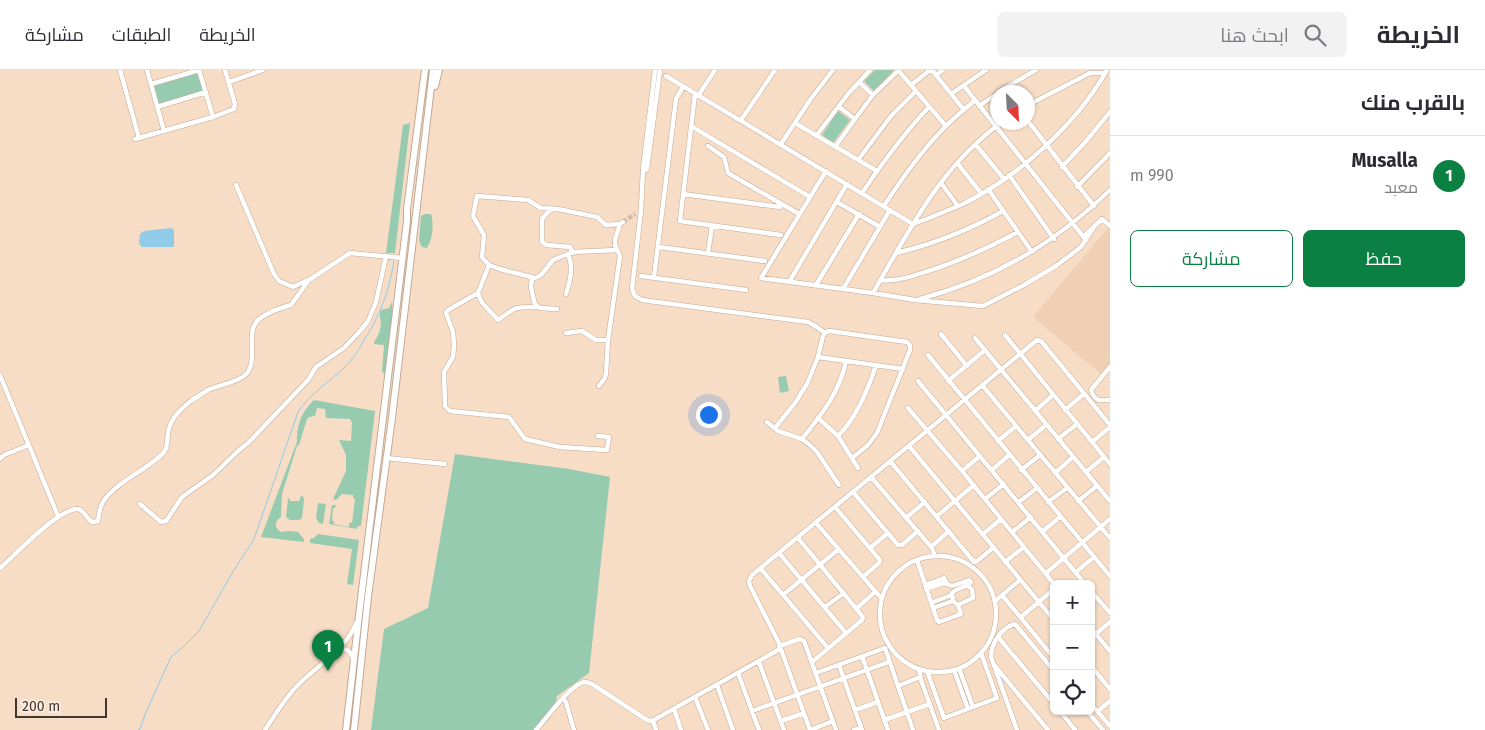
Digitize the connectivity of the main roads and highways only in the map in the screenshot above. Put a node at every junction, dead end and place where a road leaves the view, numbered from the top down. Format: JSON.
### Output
{"nodes":[{"id":1,"x":420,"y":70,"type":"edge"},
{"id":2,"x":425,"y":70,"type":"edge"},
{"id":3,"x":433,"y":70,"type":"edge"},
{"id":4,"x":439,"y":70,"type":"edge"},
{"id":5,"x":423,"y":87,"type":"junction"},
{"id":6,"x":430,"y":93,"type":"junction"},
{"id":7,"x":370,"y":555,"type":"junction"},
{"id":8,"x":347,"y":727,"type":"edge"},
{"id":9,"x":354,"y":727,"type":"edge"}],
"edges":[{"from":1,"to":5,"type":"highway"},
{"from":2,"to":5,"type":"highway"},
{"from":3,"to":6,"type":"highway"},
{"from":4,"to":6,"type":"highway"},
{"from":5,"to":7,"type":"highway"},
{"from":6,"to":7,"type":"highway"},
{"from":7,"to":8,"type":"highway"},
{"from":7,"to":9,"type":"highway"},
{"from":8,"to":9,"type":"highway"}]}
